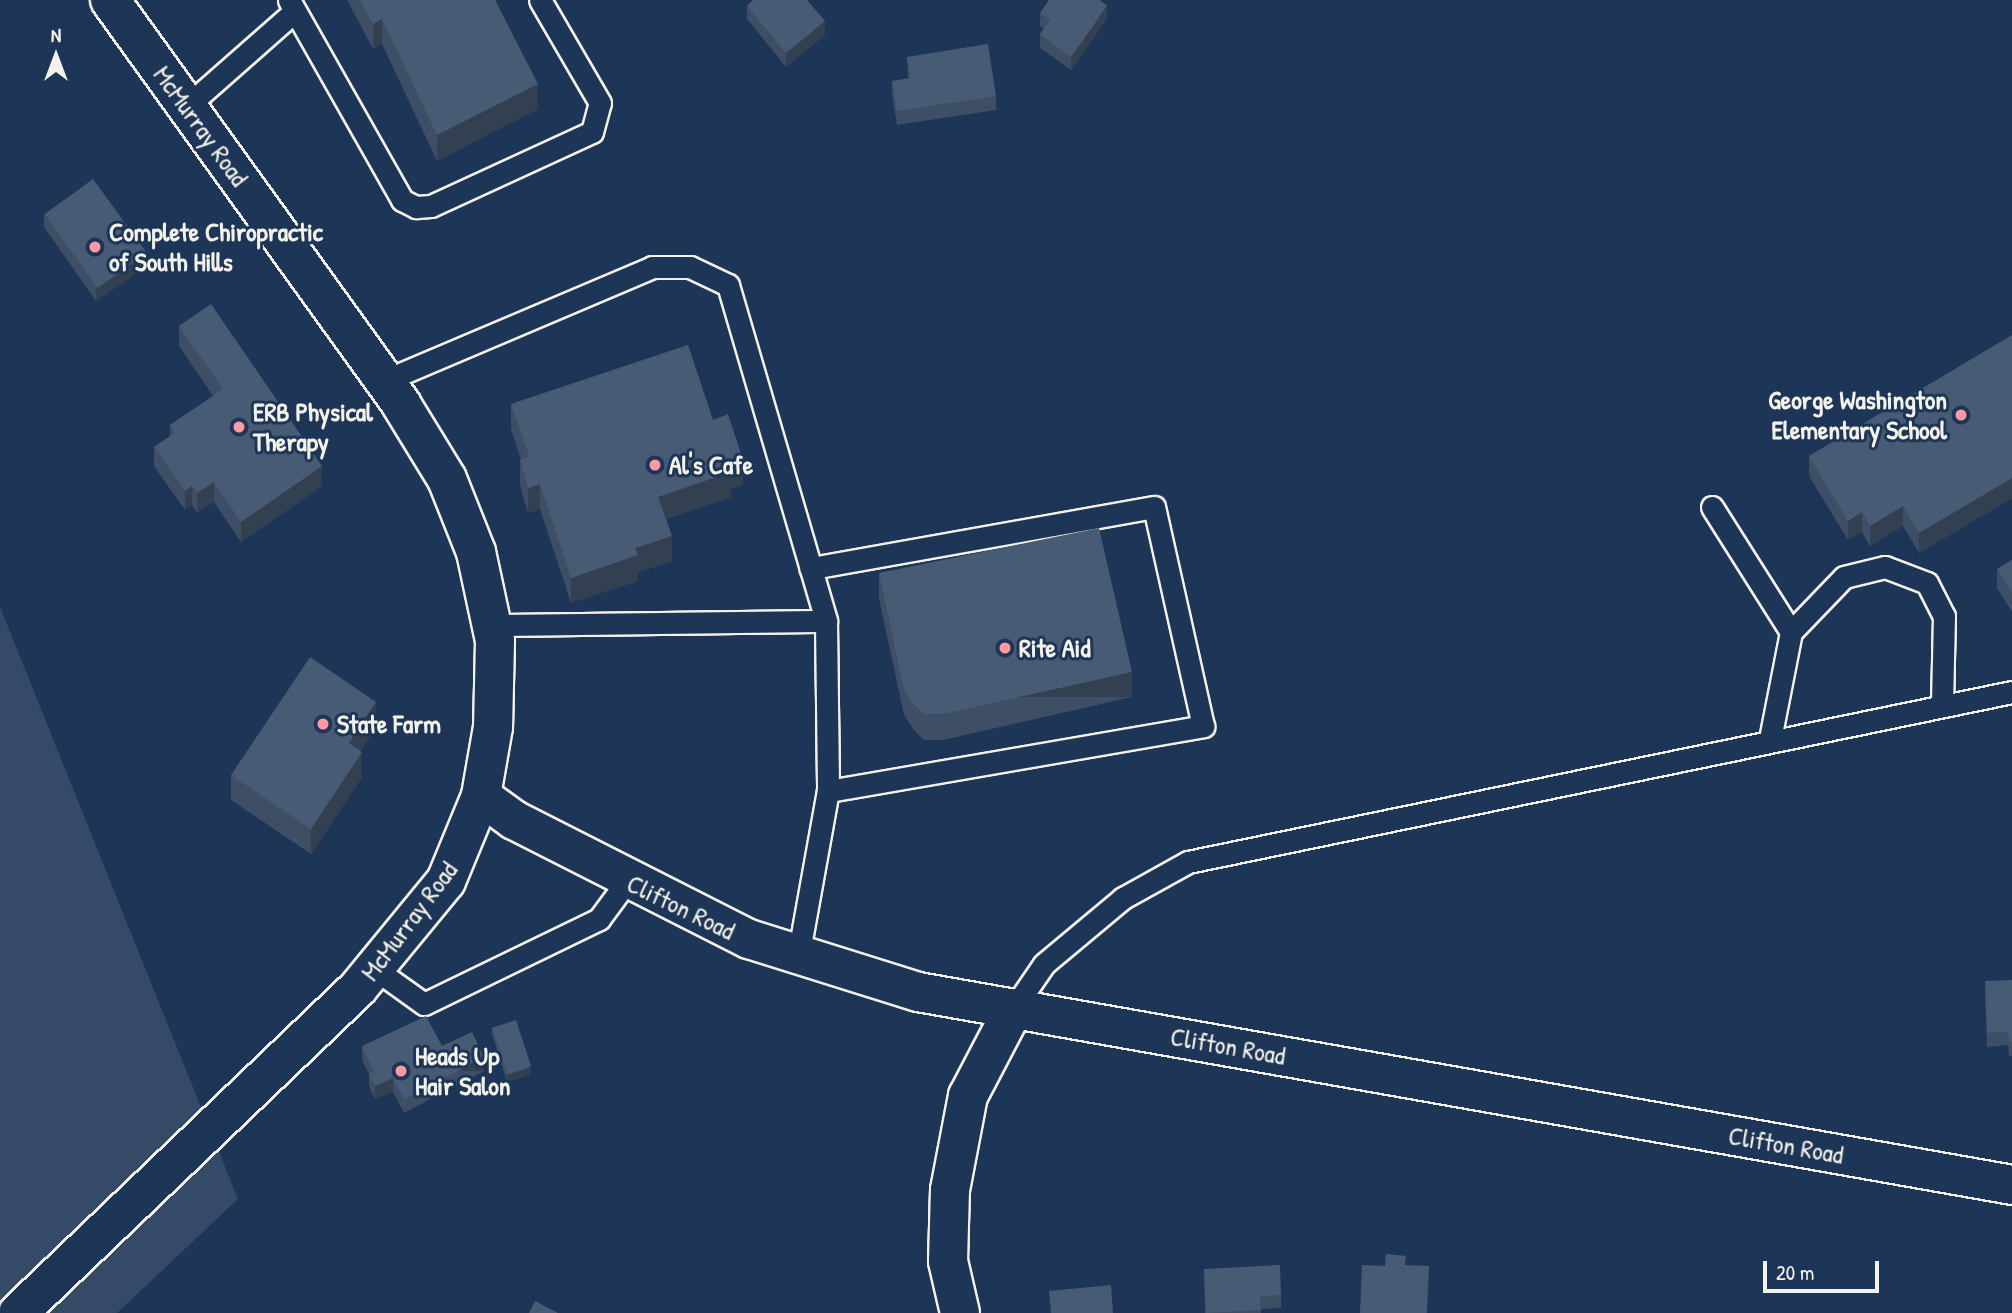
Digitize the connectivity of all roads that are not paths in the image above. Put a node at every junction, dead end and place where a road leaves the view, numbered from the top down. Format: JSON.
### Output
{"nodes":[{"id":1,"x":110,"y":0,"type":"edge"},
{"id":2,"x":540,"y":0,"type":"edge"},
{"id":3,"x":292,"y":5,"type":"edge"},
{"id":4,"x":186,"y":107,"type":"junction"},
{"id":5,"x":384,"y":381,"type":"junction"},
{"id":6,"x":1712,"y":507,"type":"dead end"},
{"id":7,"x":810,"y":568,"type":"junction"},
{"id":8,"x":826,"y":621,"type":"junction"},
{"id":9,"x":493,"y":625,"type":"junction"},
{"id":10,"x":1791,"y":632,"type":"junction"},
{"id":11,"x":2012,"y":692,"type":"edge"},
{"id":12,"x":1942,"y":706,"type":"junction"},
{"id":13,"x":1770,"y":739,"type":"junction"},
{"id":14,"x":828,"y":791,"type":"junction"},
{"id":15,"x":481,"y":796,"type":"junction"},
{"id":16,"x":627,"y":881,"type":"junction"},
{"id":17,"x":798,"y":957,"type":"junction"},
{"id":18,"x":374,"y":969,"type":"junction"},
{"id":19,"x":1014,"y":1008,"type":"junction"},
{"id":20,"x":2012,"y":1185,"type":"edge"},
{"id":21,"x":18,"y":1313,"type":"edge"},
{"id":22,"x":960,"y":1313,"type":"edge"}],
"edges":[{"from":1,"to":4,"type":"main road","name":"McMurray Road"},
{"from":2,"to":3,"type":"lane"},
{"from":3,"to":4,"type":"lane"},
{"from":4,"to":5,"type":"main road","name":"McMurray Road"},
{"from":5,"to":7,"type":"lane"},
{"from":5,"to":9,"type":"main road","name":"McMurray Road"},
{"from":6,"to":10,"type":"lane"},
{"from":7,"to":8,"type":"lane"},
{"from":7,"to":14,"type":"lane"},
{"from":8,"to":9,"type":"lane"},
{"from":8,"to":14,"type":"lane"},
{"from":9,"to":15,"type":"main road","name":"McMurray Road"},
{"from":10,"to":12,"type":"lane"},
{"from":10,"to":13,"type":"lane"},
{"from":11,"to":12,"type":"lane"},
{"from":12,"to":13,"type":"lane"},
{"from":13,"to":19,"type":"lane"},
{"from":14,"to":17,"type":"lane"},
{"from":15,"to":16,"type":"main road","name":"Clifton Road"},
{"from":15,"to":18,"type":"main road","name":"McMurray Road"},
{"from":16,"to":17,"type":"main road","name":"Clifton Road"},
{"from":16,"to":18,"type":"lane"},
{"from":17,"to":19,"type":"main road","name":"Clifton Road"},
{"from":18,"to":21,"type":"main road","name":"McMurray Road"},
{"from":19,"to":20,"type":"main road","name":"Clifton Road"},
{"from":19,"to":22,"type":"main road"}]}
